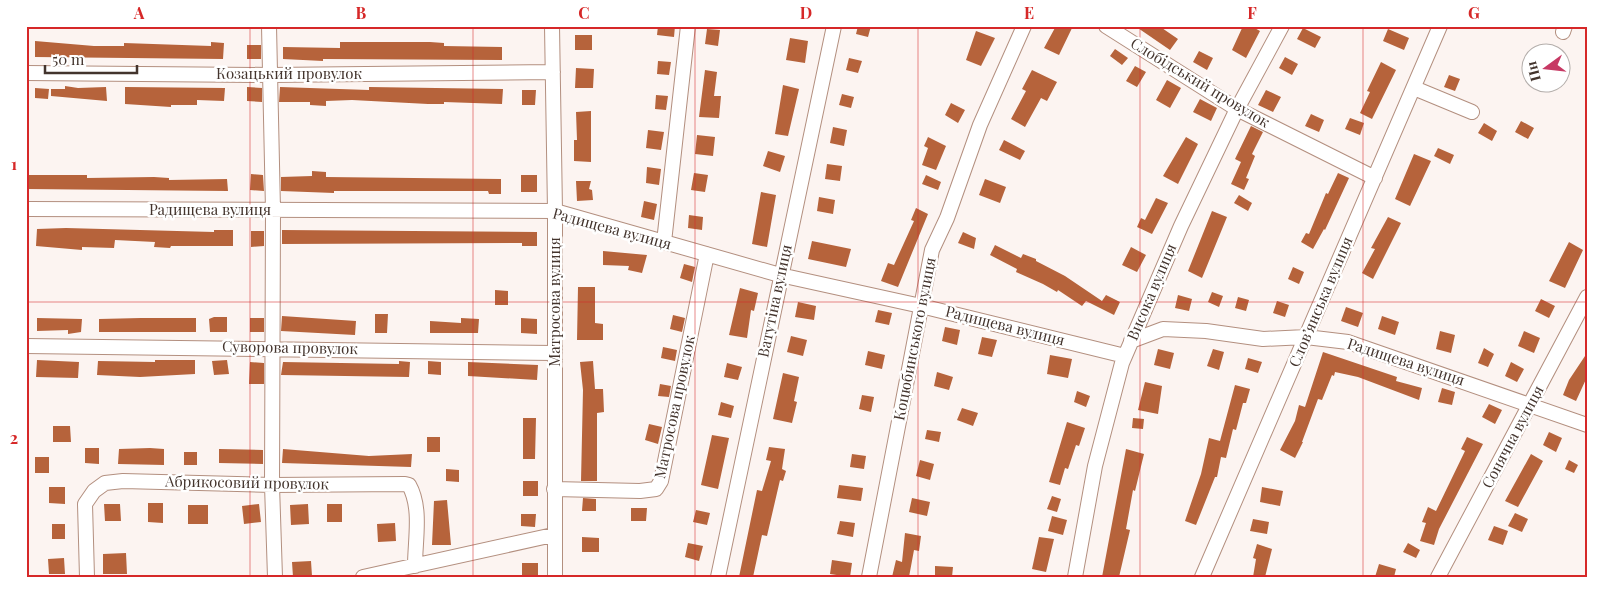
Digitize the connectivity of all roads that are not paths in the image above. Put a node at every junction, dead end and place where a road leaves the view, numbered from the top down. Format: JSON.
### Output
{"nodes":[{"id":1,"x":270,"y":26,"type":"edge"},
{"id":2,"x":552,"y":26,"type":"edge"},
{"id":3,"x":688,"y":26,"type":"edge"},
{"id":4,"x":834,"y":26,"type":"edge"},
{"id":5,"x":1024,"y":26,"type":"edge"},
{"id":6,"x":1106,"y":26,"type":"edge"},
{"id":7,"x":1282,"y":26,"type":"edge"},
{"id":8,"x":1440,"y":26,"type":"edge"},
{"id":9,"x":553,"y":72,"type":"junction"},
{"id":10,"x":26,"y":73,"type":"edge"},
{"id":11,"x":270,"y":76,"type":"junction"},
{"id":12,"x":1414,"y":88,"type":"junction"},
{"id":13,"x":1238,"y":109,"type":"junction"},
{"id":14,"x":1472,"y":112,"type":"dead end"},
{"id":15,"x":1374,"y":178,"type":"junction"},
{"id":16,"x":26,"y":209,"type":"edge"},
{"id":17,"x":273,"y":210,"type":"junction"},
{"id":18,"x":555,"y":212,"type":"junction"},
{"id":19,"x":664,"y":242,"type":"junction"},
{"id":20,"x":708,"y":254,"type":"junction"},
{"id":21,"x":780,"y":274,"type":"junction"},
{"id":22,"x":1587,"y":297,"type":"edge"},
{"id":23,"x":921,"y":306,"type":"junction"},
{"id":24,"x":1306,"y":336,"type":"junction"},
{"id":25,"x":1131,"y":341,"type":"junction"},
{"id":26,"x":26,"y":346,"type":"edge"},
{"id":27,"x":273,"y":348,"type":"junction"},
{"id":28,"x":554,"y":353,"type":"junction"},
{"id":29,"x":1125,"y":356,"type":"junction"},
{"id":30,"x":1531,"y":404,"type":"junction"},
{"id":31,"x":1587,"y":425,"type":"edge"},
{"id":32,"x":272,"y":485,"type":"junction"},
{"id":33,"x":554,"y":489,"type":"junction"},
{"id":34,"x":553,"y":535,"type":"junction"},
{"id":35,"x":415,"y":566,"type":"junction"},
{"id":36,"x":87,"y":577,"type":"edge"},
{"id":37,"x":274,"y":577,"type":"edge"},
{"id":38,"x":363,"y":577,"type":"edge"},
{"id":39,"x":554,"y":577,"type":"edge"},
{"id":40,"x":718,"y":577,"type":"edge"},
{"id":41,"x":869,"y":577,"type":"edge"},
{"id":42,"x":1075,"y":577,"type":"edge"},
{"id":43,"x":1202,"y":577,"type":"edge"},
{"id":44,"x":1438,"y":577,"type":"edge"}],
"edges":[{"from":1,"to":11,"type":"street"},
{"from":2,"to":9,"type":"street","name":"Матросова вулиця"},
{"from":3,"to":19,"type":"street"},
{"from":4,"to":21,"type":"street","name":"Ватутіна вулиця"},
{"from":5,"to":23,"type":"street","name":"Коцюбинського вулиця"},
{"from":6,"to":13,"type":"street","name":"Слобідський провулок"},
{"from":7,"to":13,"type":"street","name":"Висока вулиця"},
{"from":8,"to":12,"type":"street","name":"Слов’янська вулиця"},
{"from":9,"to":11,"type":"street","name":"Козацький провулок"},
{"from":9,"to":18,"type":"street","name":"Матросова вулиця"},
{"from":10,"to":11,"type":"street","name":"Козацький провулок"},
{"from":11,"to":17,"type":"street"},
{"from":12,"to":14,"type":"street"},
{"from":12,"to":15,"type":"street","name":"Слов’янська вулиця"},
{"from":13,"to":15,"type":"street","name":"Слобідський провулок"},
{"from":13,"to":25,"type":"street","name":"Висока вулиця"},
{"from":15,"to":24,"type":"street","name":"Слов’янська вулиця"},
{"from":16,"to":17,"type":"street","name":"Радищева вулиця"},
{"from":17,"to":18,"type":"street","name":"Радищева вулиця"},
{"from":17,"to":27,"type":"street"},
{"from":18,"to":19,"type":"street","name":"Радищева вулиця"},
{"from":18,"to":28,"type":"street","name":"Матросова вулиця"},
{"from":19,"to":20,"type":"street","name":"Радищева вулиця"},
{"from":20,"to":21,"type":"street","name":"Радищева вулиця"},
{"from":20,"to":33,"type":"street","name":"Матросова провулок"},
{"from":21,"to":23,"type":"street","name":"Радищева вулиця"},
{"from":21,"to":40,"type":"street","name":"Ватутіна вулиця"},
{"from":22,"to":30,"type":"street","name":"Сонячна вулиця"},
{"from":23,"to":29,"type":"street","name":"Радищева вулиця"},
{"from":23,"to":41,"type":"street","name":"Коцюбинського вулиця"},
{"from":24,"to":25,"type":"street","name":"Радищева вулиця"},
{"from":24,"to":30,"type":"street","name":"Радищева вулиця"},
{"from":24,"to":43,"type":"street","name":"Слов’янська вулиця"},
{"from":25,"to":29,"type":"street","name":"Висока вулиця"},
{"from":26,"to":27,"type":"street","name":"Суворова провулок"},
{"from":27,"to":28,"type":"street","name":"Суворова провулок"},
{"from":27,"to":32,"type":"street"},
{"from":28,"to":33,"type":"street","name":"Матросова вулиця"},
{"from":29,"to":42,"type":"street","name":"Висока вулиця"},
{"from":30,"to":31,"type":"street","name":"Радищева вулиця"},
{"from":30,"to":44,"type":"street","name":"Сонячна вулиця"},
{"from":32,"to":35,"type":"street","name":"Абрикосовий провулок"},
{"from":32,"to":36,"type":"street","name":"Абрикосовий провулок"},
{"from":32,"to":37,"type":"street"},
{"from":33,"to":34,"type":"street","name":"Матросова вулиця"},
{"from":34,"to":35,"type":"street"},
{"from":34,"to":39,"type":"street","name":"Матросова вулиця"},
{"from":35,"to":38,"type":"street"}]}
